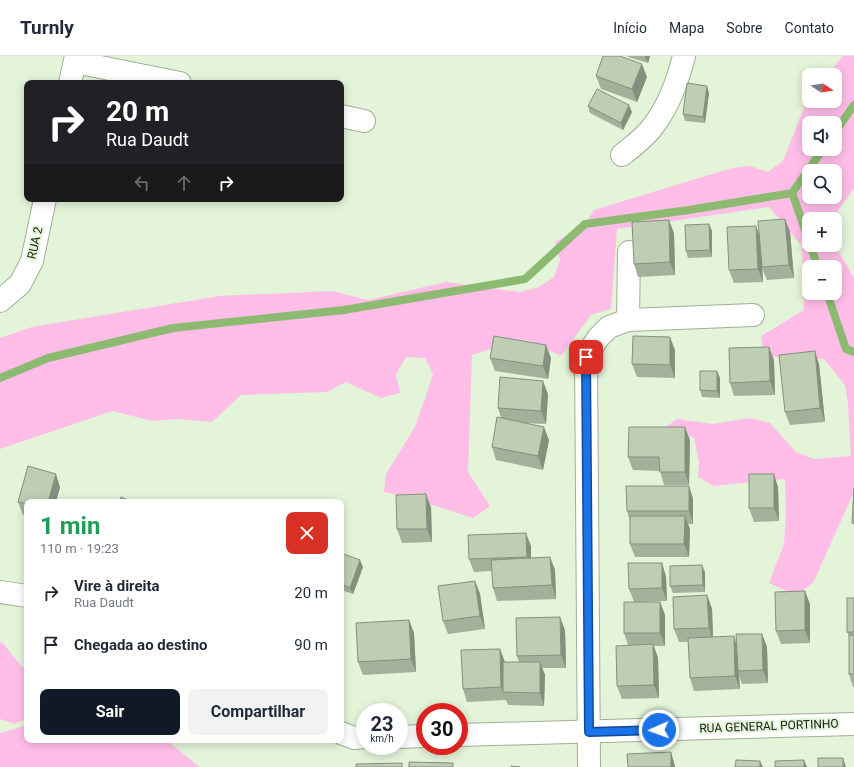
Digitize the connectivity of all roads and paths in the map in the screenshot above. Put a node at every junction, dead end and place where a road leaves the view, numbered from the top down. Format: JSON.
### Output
{"nodes":[{"id":1,"x":684,"y":56,"type":"edge"},
{"id":2,"x":76,"y":59,"type":"edge"},
{"id":3,"x":71,"y":80,"type":"edge"},
{"id":4,"x":167,"y":80,"type":"edge"},
{"id":5,"x":344,"y":117,"type":"edge"},
{"id":6,"x":364,"y":121,"type":"dead end"},
{"id":7,"x":622,"y":155,"type":"dead end"},
{"id":8,"x":44,"y":202,"type":"edge"},
{"id":9,"x":629,"y":252,"type":"dead end"},
{"id":10,"x":0,"y":301,"type":"edge"},
{"id":11,"x":753,"y":315,"type":"dead end"},
{"id":12,"x":628,"y":320,"type":"junction"},
{"id":13,"x":0,"y":592,"type":"edge"},
{"id":14,"x":24,"y":596,"type":"edge"},
{"id":15,"x":854,"y":724,"type":"edge"},
{"id":16,"x":589,"y":732,"type":"junction"},
{"id":17,"x":344,"y":734,"type":"edge"},
{"id":18,"x":468,"y":735,"type":"edge"},
{"id":19,"x":356,"y":738,"type":"edge"},
{"id":20,"x":589,"y":767,"type":"edge"}],
"edges":[{"from":1,"to":7,"type":"street"},
{"from":2,"to":3,"type":"street"},
{"from":2,"to":4,"type":"street"},
{"from":5,"to":6,"type":"street"},
{"from":8,"to":10,"type":"street","name":"RUA 2"},
{"from":9,"to":12,"type":"street"},
{"from":11,"to":12,"type":"street"},
{"from":12,"to":16,"type":"street"},
{"from":13,"to":14,"type":"street"},
{"from":15,"to":16,"type":"street","name":"RUA GENERAL PORTINHO"},
{"from":16,"to":18,"type":"street","name":"RUA GENERAL PORTINHO"},
{"from":16,"to":20,"type":"street"},
{"from":17,"to":19,"type":"street"}]}
